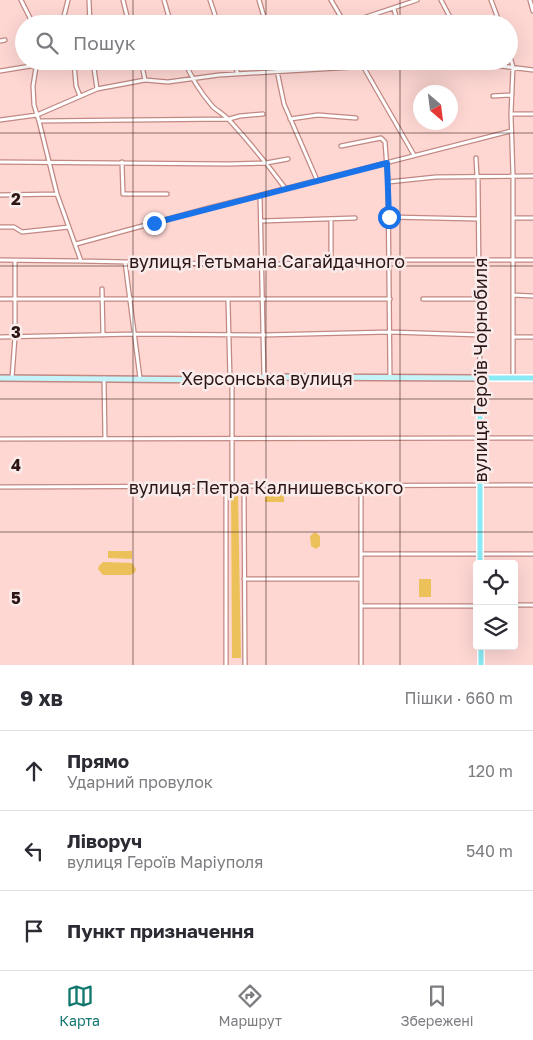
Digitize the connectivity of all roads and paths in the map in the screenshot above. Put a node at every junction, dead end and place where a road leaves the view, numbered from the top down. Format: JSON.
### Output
{"nodes":[{"id":1,"x":21,"y":0,"type":"edge"},
{"id":2,"x":68,"y":0,"type":"edge"},
{"id":3,"x":89,"y":0,"type":"edge"},
{"id":4,"x":123,"y":0,"type":"edge"},
{"id":5,"x":164,"y":0,"type":"edge"},
{"id":6,"x":210,"y":0,"type":"edge"},
{"id":7,"x":259,"y":0,"type":"edge"},
{"id":8,"x":331,"y":0,"type":"edge"},
{"id":9,"x":418,"y":0,"type":"edge"},
{"id":10,"x":441,"y":0,"type":"edge"},
{"id":11,"x":491,"y":0,"type":"edge"},
{"id":12,"x":530,"y":0,"type":"edge"},
{"id":13,"x":394,"y":9,"type":"junction"},
{"id":14,"x":533,"y":11,"type":"edge"},
{"id":15,"x":28,"y":15,"type":"edge"},
{"id":16,"x":64,"y":15,"type":"edge"},
{"id":17,"x":90,"y":15,"type":"edge"},
{"id":18,"x":127,"y":15,"type":"edge"},
{"id":19,"x":168,"y":15,"type":"edge"},
{"id":20,"x":215,"y":15,"type":"edge"},
{"id":21,"x":263,"y":15,"type":"edge"},
{"id":22,"x":340,"y":15,"type":"edge"},
{"id":23,"x":374,"y":15,"type":"edge"},
{"id":24,"x":396,"y":15,"type":"edge"},
{"id":25,"x":449,"y":15,"type":"edge"},
{"id":26,"x":497,"y":15,"type":"edge"},
{"id":27,"x":15,"y":68,"type":"edge"},
{"id":28,"x":518,"y":68,"type":"edge"},
{"id":29,"x":36,"y":70,"type":"edge"},
{"id":30,"x":75,"y":70,"type":"edge"},
{"id":31,"x":94,"y":70,"type":"edge"},
{"id":32,"x":143,"y":70,"type":"edge"},
{"id":33,"x":188,"y":70,"type":"edge"},
{"id":34,"x":236,"y":70,"type":"edge"},
{"id":35,"x":311,"y":70,"type":"edge"},
{"id":36,"x":364,"y":70,"type":"edge"},
{"id":37,"x":513,"y":70,"type":"edge"},
{"id":38,"x":533,"y":70,"type":"edge"},
{"id":39,"x":0,"y":71,"type":"edge"},
{"id":40,"x":277,"y":72,"type":"junction"},
{"id":41,"x":238,"y":74,"type":"junction"},
{"id":42,"x":191,"y":78,"type":"junction"},
{"id":43,"x":145,"y":80,"type":"junction"},
{"id":44,"x":97,"y":89,"type":"junction"},
{"id":45,"x":512,"y":95,"type":"junction"},
{"id":46,"x":80,"y":96,"type":"junction"},
{"id":47,"x":493,"y":96,"type":"dead end"},
{"id":48,"x":263,"y":114,"type":"dead end"},
{"id":49,"x":511,"y":114,"type":"junction"},
{"id":50,"x":533,"y":114,"type":"edge"},
{"id":51,"x":37,"y":115,"type":"junction"},
{"id":52,"x":356,"y":118,"type":"dead end"},
{"id":53,"x":228,"y":119,"type":"junction"},
{"id":54,"x":290,"y":119,"type":"junction"},
{"id":55,"x":0,"y":120,"type":"edge"},
{"id":56,"x":39,"y":121,"type":"junction"},
{"id":57,"x":511,"y":131,"type":"junction"},
{"id":58,"x":341,"y":146,"type":"dead end"},
{"id":59,"x":414,"y":155,"type":"junction"},
{"id":60,"x":476,"y":158,"type":"dead end"},
{"id":61,"x":288,"y":159,"type":"dead end"},
{"id":62,"x":0,"y":162,"type":"edge"},
{"id":63,"x":50,"y":162,"type":"junction"},
{"id":64,"x":122,"y":162,"type":"junction"},
{"id":65,"x":266,"y":163,"type":"junction"},
{"id":66,"x":387,"y":163,"type":"junction"},
{"id":67,"x":477,"y":176,"type":"junction"},
{"id":68,"x":513,"y":176,"type":"junction"},
{"id":69,"x":533,"y":176,"type":"edge"},
{"id":70,"x":317,"y":180,"type":"junction"},
{"id":71,"x":388,"y":182,"type":"junction"},
{"id":72,"x":285,"y":188,"type":"junction"},
{"id":73,"x":57,"y":194,"type":"junction"},
{"id":74,"x":167,"y":194,"type":"dead end"},
{"id":75,"x":0,"y":195,"type":"edge"},
{"id":76,"x":260,"y":195,"type":"junction"},
{"id":77,"x":389,"y":217,"type":"junction"},
{"id":78,"x":355,"y":218,"type":"dead end"},
{"id":79,"x":513,"y":218,"type":"junction"},
{"id":80,"x":533,"y":218,"type":"edge"},
{"id":81,"x":331,"y":219,"type":"junction"},
{"id":82,"x":478,"y":219,"type":"junction"},
{"id":83,"x":261,"y":221,"type":"junction"},
{"id":84,"x":0,"y":227,"type":"edge"},
{"id":85,"x":69,"y":227,"type":"junction"},
{"id":86,"x":76,"y":244,"type":"junction"},
{"id":87,"x":0,"y":260,"type":"edge"},
{"id":88,"x":81,"y":260,"type":"junction"},
{"id":89,"x":512,"y":260,"type":"junction"},
{"id":90,"x":533,"y":260,"type":"edge"},
{"id":91,"x":15,"y":261,"type":"junction"},
{"id":92,"x":331,"y":261,"type":"junction"},
{"id":93,"x":389,"y":261,"type":"junction"},
{"id":94,"x":480,"y":261,"type":"junction"},
{"id":95,"x":125,"y":262,"type":"junction"},
{"id":96,"x":262,"y":265,"type":"junction"},
{"id":97,"x":102,"y":289,"type":"dead end"},
{"id":98,"x":513,"y":295,"type":"junction"},
{"id":99,"x":533,"y":296,"type":"edge"},
{"id":100,"x":0,"y":299,"type":"edge"},
{"id":101,"x":14,"y":299,"type":"junction"},
{"id":102,"x":130,"y":299,"type":"junction"},
{"id":103,"x":262,"y":299,"type":"junction"},
{"id":104,"x":390,"y":299,"type":"junction"},
{"id":105,"x":423,"y":299,"type":"dead end"},
{"id":106,"x":480,"y":299,"type":"junction"},
{"id":107,"x":102,"y":300,"type":"junction"},
{"id":108,"x":228,"y":300,"type":"junction"},
{"id":109,"x":390,"y":332,"type":"junction"},
{"id":110,"x":135,"y":334,"type":"junction"},
{"id":111,"x":228,"y":334,"type":"junction"},
{"id":112,"x":103,"y":335,"type":"junction"},
{"id":113,"x":263,"y":335,"type":"junction"},
{"id":114,"x":481,"y":335,"type":"junction"},
{"id":115,"x":15,"y":336,"type":"junction"},
{"id":116,"x":0,"y":337,"type":"edge"},
{"id":117,"x":514,"y":337,"type":"junction"},
{"id":118,"x":533,"y":337,"type":"edge"},
{"id":119,"x":0,"y":378,"type":"edge"},
{"id":120,"x":12,"y":378,"type":"junction"},
{"id":121,"x":104,"y":378,"type":"junction"},
{"id":122,"x":140,"y":378,"type":"junction"},
{"id":123,"x":264,"y":378,"type":"junction"},
{"id":124,"x":390,"y":378,"type":"junction"},
{"id":125,"x":480,"y":378,"type":"junction"},
{"id":126,"x":513,"y":378,"type":"junction"},
{"id":127,"x":533,"y":378,"type":"edge"},
{"id":128,"x":231,"y":379,"type":"junction"},
{"id":129,"x":480,"y":438,"type":"junction"},
{"id":130,"x":533,"y":438,"type":"edge"},
{"id":131,"x":0,"y":439,"type":"edge"},
{"id":132,"x":105,"y":439,"type":"junction"},
{"id":133,"x":232,"y":440,"type":"junction"},
{"id":134,"x":480,"y":485,"type":"junction"},
{"id":135,"x":533,"y":485,"type":"edge"},
{"id":136,"x":361,"y":486,"type":"junction"},
{"id":137,"x":0,"y":487,"type":"edge"},
{"id":138,"x":226,"y":487,"type":"junction"},
{"id":139,"x":232,"y":487,"type":"junction"},
{"id":140,"x":244,"y":487,"type":"junction"},
{"id":141,"x":361,"y":554,"type":"junction"},
{"id":142,"x":533,"y":554,"type":"edge"},
{"id":143,"x":480,"y":555,"type":"junction"},
{"id":144,"x":480,"y":560,"type":"edge"},
{"id":145,"x":244,"y":579,"type":"junction"},
{"id":146,"x":361,"y":580,"type":"junction"},
{"id":147,"x":533,"y":605,"type":"edge"},
{"id":148,"x":361,"y":606,"type":"junction"},
{"id":149,"x":473,"y":606,"type":"edge"},
{"id":150,"x":518,"y":606,"type":"edge"},
{"id":151,"x":481,"y":650,"type":"edge"},
{"id":152,"x":226,"y":665,"type":"edge"},
{"id":153,"x":245,"y":665,"type":"edge"},
{"id":154,"x":361,"y":665,"type":"edge"},
{"id":155,"x":481,"y":665,"type":"edge"}],
"edges":[{"from":1,"to":15,"type":"street"},
{"from":2,"to":16,"type":"street"},
{"from":3,"to":17,"type":"street"},
{"from":4,"to":18,"type":"street"},
{"from":5,"to":19,"type":"street"},
{"from":6,"to":20,"type":"street"},
{"from":7,"to":21,"type":"street"},
{"from":8,"to":22,"type":"street"},
{"from":9,"to":13,"type":"street"},
{"from":10,"to":25,"type":"street"},
{"from":11,"to":26,"type":"street"},
{"from":12,"to":14,"type":"street"},
{"from":13,"to":23,"type":"street"},
{"from":13,"to":24,"type":"street"},
{"from":27,"to":39,"type":"street"},
{"from":28,"to":38,"type":"street"},
{"from":29,"to":51,"type":"street"},
{"from":30,"to":46,"type":"street"},
{"from":31,"to":44,"type":"street"},
{"from":32,"to":43,"type":"street"},
{"from":33,"to":42,"type":"street"},
{"from":34,"to":41,"type":"street"},
{"from":35,"to":40,"type":"street"},
{"from":36,"to":59,"type":"street"},
{"from":37,"to":45,"type":"street"},
{"from":40,"to":41,"type":"street"},
{"from":40,"to":54,"type":"street"},
{"from":41,"to":42,"type":"street"},
{"from":42,"to":43,"type":"street"},
{"from":42,"to":53,"type":"street"},
{"from":43,"to":44,"type":"street"},
{"from":44,"to":46,"type":"street"},
{"from":45,"to":47,"type":"street"},
{"from":45,"to":49,"type":"street"},
{"from":46,"to":51,"type":"street"},
{"from":48,"to":53,"type":"street"},
{"from":49,"to":50,"type":"street"},
{"from":49,"to":57,"type":"street"},
{"from":51,"to":55,"type":"street"},
{"from":51,"to":56,"type":"street"},
{"from":52,"to":54,"type":"street"},
{"from":53,"to":56,"type":"street"},
{"from":53,"to":65,"type":"street"},
{"from":54,"to":70,"type":"street"},
{"from":56,"to":63,"type":"street"},
{"from":57,"to":59,"type":"street"},
{"from":57,"to":68,"type":"street"},
{"from":58,"to":66,"type":"street"},
{"from":59,"to":66,"type":"street"},
{"from":60,"to":67,"type":"street","name":"вулиця Героїв Чорнобиля"},
{"from":61,"to":65,"type":"street"},
{"from":62,"to":63,"type":"street"},
{"from":63,"to":64,"type":"street"},
{"from":63,"to":73,"type":"street"},
{"from":64,"to":65,"type":"street"},
{"from":64,"to":74,"type":"street"},
{"from":65,"to":72,"type":"street"},
{"from":66,"to":70,"type":"street"},
{"from":66,"to":71,"type":"street"},
{"from":67,"to":68,"type":"street"},
{"from":67,"to":71,"type":"street"},
{"from":67,"to":82,"type":"street","name":"вулиця Героїв Чорнобиля"},
{"from":68,"to":69,"type":"street"},
{"from":68,"to":79,"type":"street"},
{"from":70,"to":72,"type":"street"},
{"from":71,"to":77,"type":"street"},
{"from":72,"to":76,"type":"street"},
{"from":73,"to":75,"type":"street"},
{"from":73,"to":85,"type":"street"},
{"from":76,"to":83,"type":"street"},
{"from":76,"to":86,"type":"street"},
{"from":77,"to":82,"type":"street"},
{"from":77,"to":93,"type":"street"},
{"from":78,"to":81,"type":"street"},
{"from":79,"to":80,"type":"street"},
{"from":79,"to":89,"type":"street"},
{"from":81,"to":83,"type":"street"},
{"from":81,"to":92,"type":"street"},
{"from":82,"to":94,"type":"street","name":"вулиця Героїв Чорнобиля"},
{"from":83,"to":96,"type":"street"},
{"from":84,"to":85,"type":"street"},
{"from":85,"to":86,"type":"street"},
{"from":86,"to":88,"type":"street"},
{"from":87,"to":91,"type":"street","name":"вулиця Гетьмана Сагайдачного"},
{"from":88,"to":91,"type":"street","name":"вулиця Гетьмана Сагайдачного"},
{"from":88,"to":95,"type":"street","name":"вулиця Гетьмана Сагайдачного"},
{"from":89,"to":90,"type":"street","name":"вулиця Гетьмана Сагайдачного"},
{"from":89,"to":94,"type":"street","name":"вулиця Гетьмана Сагайдачного"},
{"from":89,"to":98,"type":"street"},
{"from":91,"to":101,"type":"street"},
{"from":92,"to":93,"type":"street","name":"вулиця Гетьмана Сагайдачного"},
{"from":92,"to":96,"type":"street","name":"вулиця Гетьмана Сагайдачного"},
{"from":93,"to":94,"type":"street","name":"вулиця Гетьмана Сагайдачного"},
{"from":93,"to":104,"type":"street"},
{"from":94,"to":106,"type":"street","name":"вулиця Героїв Чорнобиля"},
{"from":95,"to":96,"type":"street","name":"вулиця Гетьмана Сагайдачного"},
{"from":95,"to":102,"type":"street"},
{"from":96,"to":103,"type":"street"},
{"from":97,"to":107,"type":"street"},
{"from":98,"to":99,"type":"street"},
{"from":98,"to":117,"type":"street"},
{"from":100,"to":101,"type":"street"},
{"from":101,"to":107,"type":"street"},
{"from":101,"to":115,"type":"street"},
{"from":102,"to":107,"type":"street"},
{"from":102,"to":108,"type":"street"},
{"from":102,"to":110,"type":"street"},
{"from":103,"to":104,"type":"street"},
{"from":103,"to":108,"type":"street"},
{"from":103,"to":113,"type":"street"},
{"from":104,"to":109,"type":"street"},
{"from":105,"to":106,"type":"street"},
{"from":106,"to":114,"type":"street","name":"вулиця Героїв Чорнобиля"},
{"from":107,"to":112,"type":"street"},
{"from":108,"to":111,"type":"street"},
{"from":109,"to":113,"type":"street"},
{"from":109,"to":114,"type":"street"},
{"from":109,"to":124,"type":"street"},
{"from":110,"to":111,"type":"street"},
{"from":110,"to":112,"type":"street"},
{"from":110,"to":122,"type":"street"},
{"from":111,"to":113,"type":"street"},
{"from":111,"to":128,"type":"street"},
{"from":112,"to":115,"type":"street"},
{"from":113,"to":123,"type":"street"},
{"from":114,"to":125,"type":"street","name":"вулиця Героїв Чорнобиля"},
{"from":115,"to":116,"type":"street"},
{"from":115,"to":120,"type":"street"},
{"from":117,"to":118,"type":"street"},
{"from":117,"to":126,"type":"street"},
{"from":119,"to":120,"type":"main road","name":"Херсонська вулиця"},
{"from":120,"to":121,"type":"main road","name":"Херсонська вулиця"},
{"from":121,"to":122,"type":"main road","name":"Херсонська вулиця"},
{"from":121,"to":132,"type":"street"},
{"from":122,"to":128,"type":"main road","name":"Херсонська вулиця"},
{"from":123,"to":124,"type":"main road","name":"Херсонська вулиця"},
{"from":123,"to":128,"type":"main road","name":"Херсонська вулиця"},
{"from":124,"to":125,"type":"main road","name":"Херсонська вулиця"},
{"from":125,"to":126,"type":"main road","name":"Херсонська вулиця"},
{"from":125,"to":129,"type":"main road","name":"вулиця Героїв Чорнобиля"},
{"from":126,"to":127,"type":"main road","name":"Херсонська вулиця"},
{"from":128,"to":133,"type":"street"},
{"from":129,"to":130,"type":"street"},
{"from":129,"to":133,"type":"street"},
{"from":129,"to":134,"type":"main road","name":"вулиця Героїв Чорнобиля"},
{"from":131,"to":132,"type":"street"},
{"from":132,"to":133,"type":"street"},
{"from":133,"to":139,"type":"street"},
{"from":134,"to":135,"type":"street","name":"вулиця Петра Калнишевського"},
{"from":134,"to":136,"type":"street","name":"вулиця Петра Калнишевського"},
{"from":134,"to":143,"type":"main road","name":"вулиця Героїв Чорнобиля"},
{"from":136,"to":140,"type":"street","name":"вулиця Петра Калнишевського"},
{"from":136,"to":141,"type":"street"},
{"from":137,"to":138,"type":"street","name":"вулиця Петра Калнишевського"},
{"from":138,"to":139,"type":"street","name":"вулиця Петра Калнишевського"},
{"from":138,"to":152,"type":"street"},
{"from":139,"to":140,"type":"street","name":"вулиця Петра Калнишевського"},
{"from":140,"to":145,"type":"street"},
{"from":141,"to":143,"type":"street"},
{"from":141,"to":146,"type":"street"},
{"from":142,"to":143,"type":"street"},
{"from":143,"to":144,"type":"main road","name":"вулиця Героїв Чорнобиля"},
{"from":145,"to":146,"type":"street"},
{"from":145,"to":153,"type":"street"},
{"from":146,"to":148,"type":"street"},
{"from":147,"to":150,"type":"street"},
{"from":148,"to":149,"type":"street"},
{"from":148,"to":154,"type":"street"},
{"from":151,"to":155,"type":"main road"}]}
